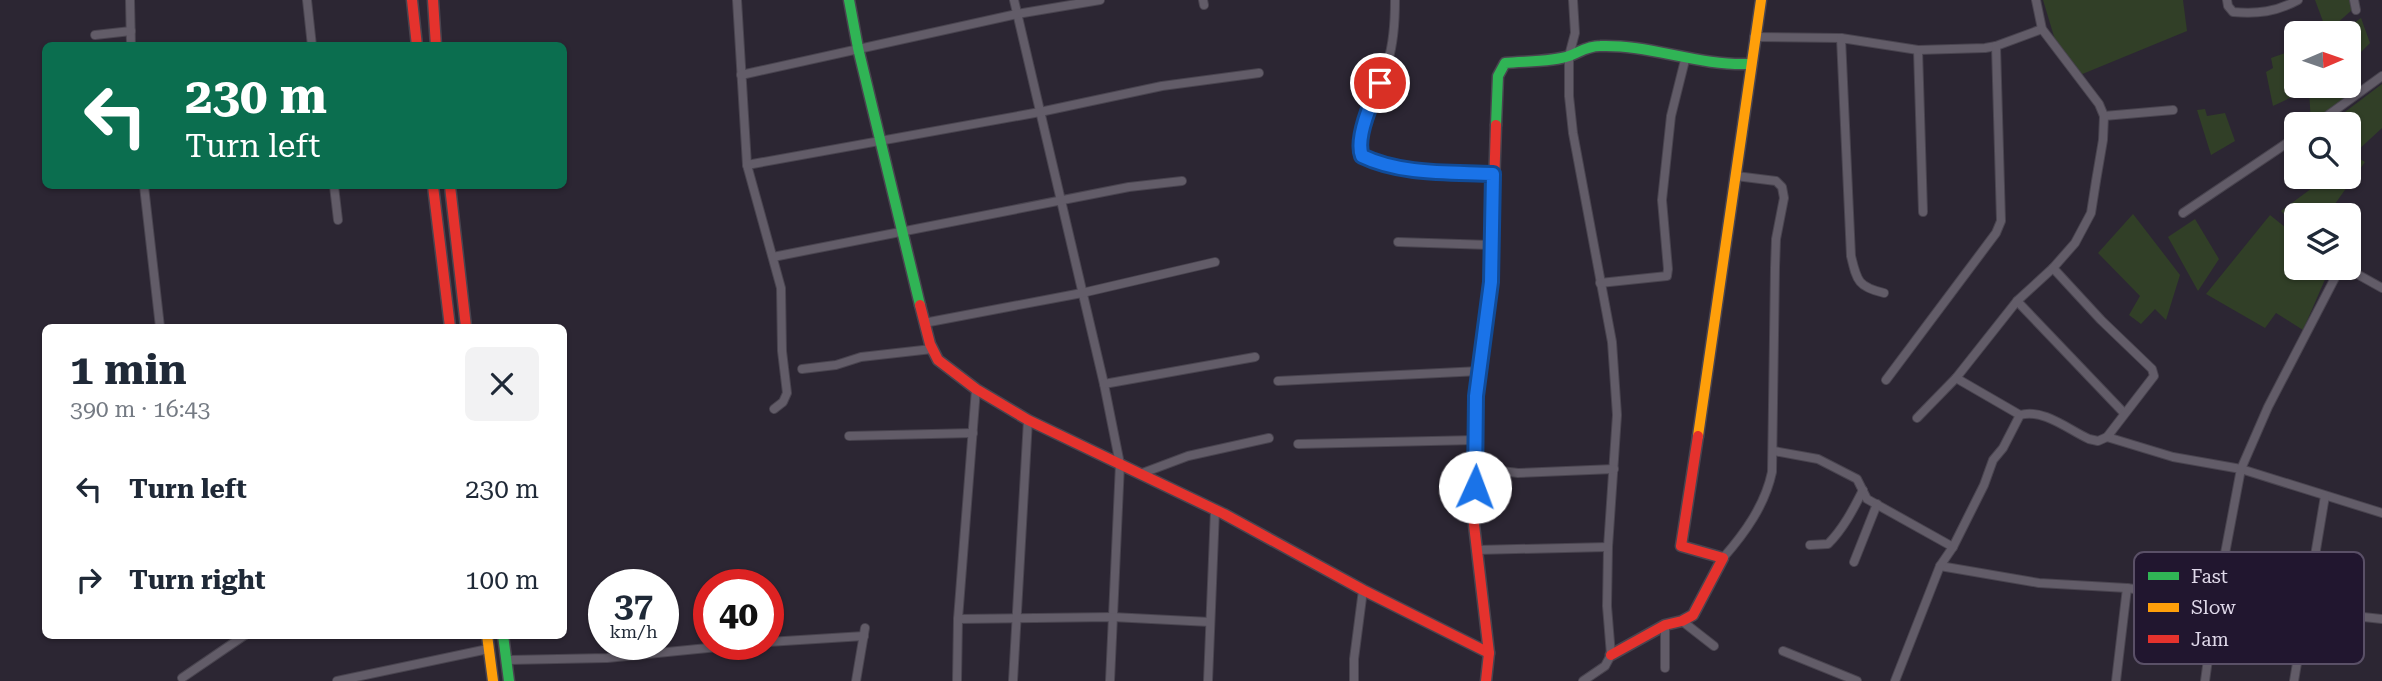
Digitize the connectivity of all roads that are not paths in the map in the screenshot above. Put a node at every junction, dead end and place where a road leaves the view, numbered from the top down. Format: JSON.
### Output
{"nodes":[{"id":1,"x":130,"y":0,"type":"edge"},
{"id":2,"x":307,"y":0,"type":"edge"},
{"id":3,"x":412,"y":0,"type":"edge"},
{"id":4,"x":433,"y":0,"type":"edge"},
{"id":5,"x":737,"y":0,"type":"edge"},
{"id":6,"x":849,"y":0,"type":"edge"},
{"id":7,"x":1014,"y":0,"type":"edge"},
{"id":8,"x":1100,"y":0,"type":"edge"},
{"id":9,"x":1395,"y":0,"type":"edge"},
{"id":10,"x":1573,"y":0,"type":"edge"},
{"id":11,"x":1761,"y":0,"type":"edge"},
{"id":12,"x":2036,"y":0,"type":"edge"},
{"id":13,"x":2227,"y":0,"type":"edge"},
{"id":14,"x":2298,"y":0,"type":"edge"},
{"id":15,"x":2354,"y":0,"type":"edge"},
{"id":16,"x":2356,"y":10,"type":"dead end"},
{"id":17,"x":1017,"y":14,"type":"junction"},
{"id":18,"x":2042,"y":29,"type":"junction"},
{"id":19,"x":131,"y":31,"type":"junction"},
{"id":20,"x":95,"y":35,"type":"dead end"},
{"id":21,"x":1754,"y":37,"type":"junction"},
{"id":22,"x":1841,"y":38,"type":"junction"},
{"id":23,"x":131,"y":42,"type":"edge"},
{"id":24,"x":312,"y":42,"type":"edge"},
{"id":25,"x":417,"y":42,"type":"edge"},
{"id":26,"x":436,"y":42,"type":"edge"},
{"id":27,"x":1996,"y":46,"type":"junction"},
{"id":28,"x":858,"y":48,"type":"junction"},
{"id":29,"x":1918,"y":50,"type":"junction"},
{"id":30,"x":1569,"y":56,"type":"junction"},
{"id":31,"x":1685,"y":60,"type":"junction"},
{"id":32,"x":1749,"y":64,"type":"junction"},
{"id":33,"x":1259,"y":73,"type":"dead end"},
{"id":34,"x":741,"y":75,"type":"junction"},
{"id":35,"x":2382,"y":76,"type":"edge"},
{"id":36,"x":2173,"y":110,"type":"dead end"},
{"id":37,"x":1041,"y":112,"type":"junction"},
{"id":38,"x":2332,"y":112,"type":"edge"},
{"id":39,"x":2104,"y":116,"type":"junction"},
{"id":40,"x":881,"y":140,"type":"junction"},
{"id":41,"x":2284,"y":145,"type":"edge"},
{"id":42,"x":747,"y":165,"type":"junction"},
{"id":43,"x":1493,"y":174,"type":"junction"},
{"id":44,"x":1736,"y":176,"type":"junction"},
{"id":45,"x":1182,"y":181,"type":"dead end"},
{"id":46,"x":144,"y":189,"type":"edge"},
{"id":47,"x":334,"y":189,"type":"edge"},
{"id":48,"x":433,"y":189,"type":"edge"},
{"id":49,"x":450,"y":189,"type":"edge"},
{"id":50,"x":1060,"y":202,"type":"junction"},
{"id":51,"x":1923,"y":212,"type":"dead end"},
{"id":52,"x":2183,"y":213,"type":"dead end"},
{"id":53,"x":338,"y":220,"type":"dead end"},
{"id":54,"x":902,"y":232,"type":"junction"},
{"id":55,"x":1398,"y":242,"type":"dead end"},
{"id":56,"x":1490,"y":244,"type":"junction"},
{"id":57,"x":773,"y":257,"type":"junction"},
{"id":58,"x":1215,"y":262,"type":"dead end"},
{"id":59,"x":2053,"y":268,"type":"junction"},
{"id":60,"x":1600,"y":283,"type":"junction"},
{"id":61,"x":2382,"y":288,"type":"edge"},
{"id":62,"x":1082,"y":293,"type":"junction"},
{"id":63,"x":1885,"y":293,"type":"dead end"},
{"id":64,"x":2017,"y":301,"type":"junction"},
{"id":65,"x":924,"y":323,"type":"junction"},
{"id":66,"x":160,"y":324,"type":"edge"},
{"id":67,"x":450,"y":324,"type":"edge"},
{"id":68,"x":466,"y":324,"type":"edge"},
{"id":69,"x":932,"y":349,"type":"junction"},
{"id":70,"x":1255,"y":357,"type":"dead end"},
{"id":71,"x":802,"y":369,"type":"dead end"},
{"id":72,"x":1480,"y":371,"type":"junction"},
{"id":73,"x":1956,"y":378,"type":"junction"},
{"id":74,"x":1278,"y":380,"type":"dead end"},
{"id":75,"x":1886,"y":380,"type":"dead end"},
{"id":76,"x":1104,"y":384,"type":"junction"},
{"id":77,"x":976,"y":389,"type":"junction"},
{"id":78,"x":774,"y":409,"type":"dead end"},
{"id":79,"x":2124,"y":413,"type":"junction"},
{"id":80,"x":2020,"y":415,"type":"junction"},
{"id":81,"x":1917,"y":418,"type":"dead end"},
{"id":82,"x":1028,"y":420,"type":"junction"},
{"id":83,"x":973,"y":433,"type":"junction"},
{"id":84,"x":849,"y":436,"type":"dead end"},
{"id":85,"x":1269,"y":438,"type":"dead end"},
{"id":86,"x":2107,"y":438,"type":"junction"},
{"id":87,"x":1476,"y":440,"type":"junction"},
{"id":88,"x":1298,"y":444,"type":"dead end"},
{"id":89,"x":1774,"y":451,"type":"junction"},
{"id":90,"x":1120,"y":464,"type":"junction"},
{"id":91,"x":1477,"y":468,"type":"junction"},
{"id":92,"x":1614,"y":469,"type":"junction"},
{"id":93,"x":2241,"y":469,"type":"junction"},
{"id":94,"x":1140,"y":474,"type":"junction"},
{"id":95,"x":1863,"y":490,"type":"junction"},
{"id":96,"x":2325,"y":496,"type":"junction"},
{"id":97,"x":1877,"y":504,"type":"junction"},
{"id":98,"x":1215,"y":510,"type":"junction"},
{"id":99,"x":2382,"y":513,"type":"edge"},
{"id":100,"x":1810,"y":545,"type":"dead end"},
{"id":101,"x":1608,"y":547,"type":"junction"},
{"id":102,"x":1953,"y":547,"type":"junction"},
{"id":103,"x":1476,"y":550,"type":"junction"},
{"id":104,"x":2225,"y":552,"type":"edge"},
{"id":105,"x":2316,"y":552,"type":"edge"},
{"id":106,"x":1723,"y":558,"type":"junction"},
{"id":107,"x":1854,"y":562,"type":"dead end"},
{"id":108,"x":1940,"y":566,"type":"junction"},
{"id":109,"x":2127,"y":588,"type":"junction"},
{"id":110,"x":2134,"y":589,"type":"edge"},
{"id":111,"x":1363,"y":590,"type":"junction"},
{"id":112,"x":1017,"y":617,"type":"junction"},
{"id":113,"x":1112,"y":617,"type":"junction"},
{"id":114,"x":2364,"y":617,"type":"edge"},
{"id":115,"x":958,"y":619,"type":"junction"},
{"id":116,"x":2382,"y":619,"type":"edge"},
{"id":117,"x":1682,"y":621,"type":"junction"},
{"id":118,"x":1210,"y":622,"type":"junction"},
{"id":119,"x":1665,"y":625,"type":"junction"},
{"id":120,"x":239,"y":639,"type":"edge"},
{"id":121,"x":487,"y":639,"type":"edge"},
{"id":122,"x":503,"y":639,"type":"edge"},
{"id":123,"x":784,"y":640,"type":"edge"},
{"id":124,"x":1714,"y":646,"type":"dead end"},
{"id":125,"x":488,"y":649,"type":"junction"},
{"id":126,"x":693,"y":649,"type":"edge"},
{"id":127,"x":1783,"y":651,"type":"dead end"},
{"id":128,"x":1489,"y":653,"type":"junction"},
{"id":129,"x":1611,"y":655,"type":"junction"},
{"id":130,"x":506,"y":660,"type":"junction"},
{"id":131,"x":1665,"y":668,"type":"dead end"},
{"id":132,"x":182,"y":678,"type":"dead end"},
{"id":133,"x":337,"y":681,"type":"edge"},
{"id":134,"x":493,"y":681,"type":"edge"},
{"id":135,"x":509,"y":681,"type":"edge"},
{"id":136,"x":856,"y":681,"type":"edge"},
{"id":137,"x":957,"y":681,"type":"edge"},
{"id":138,"x":1013,"y":681,"type":"edge"},
{"id":139,"x":1110,"y":681,"type":"edge"},
{"id":140,"x":1208,"y":681,"type":"edge"},
{"id":141,"x":1354,"y":681,"type":"edge"},
{"id":142,"x":1486,"y":681,"type":"edge"},
{"id":143,"x":1583,"y":681,"type":"edge"},
{"id":144,"x":1857,"y":681,"type":"edge"},
{"id":145,"x":1895,"y":681,"type":"edge"},
{"id":146,"x":2116,"y":681,"type":"edge"}],
"edges":[{"from":1,"to":19,"type":"street"},
{"from":2,"to":24,"type":"street"},
{"from":3,"to":25,"type":"street"},
{"from":4,"to":26,"type":"street"},
{"from":5,"to":34,"type":"street"},
{"from":6,"to":28,"type":"street"},
{"from":7,"to":17,"type":"street"},
{"from":8,"to":17,"type":"street"},
{"from":9,"to":43,"type":"street"},
{"from":10,"to":30,"type":"street"},
{"from":11,"to":21,"type":"street"},
{"from":12,"to":18,"type":"street"},
{"from":13,"to":14,"type":"street"},
{"from":15,"to":16,"type":"street"},
{"from":17,"to":28,"type":"street"},
{"from":17,"to":37,"type":"street"},
{"from":18,"to":27,"type":"street"},
{"from":18,"to":39,"type":"street"},
{"from":19,"to":20,"type":"street"},
{"from":19,"to":23,"type":"street"},
{"from":21,"to":22,"type":"street"},
{"from":21,"to":32,"type":"street"},
{"from":22,"to":29,"type":"street"},
{"from":22,"to":63,"type":"street"},
{"from":27,"to":29,"type":"street"},
{"from":27,"to":75,"type":"street"},
{"from":28,"to":34,"type":"street"},
{"from":28,"to":40,"type":"street"},
{"from":29,"to":51,"type":"street"},
{"from":30,"to":31,"type":"street"},
{"from":30,"to":43,"type":"street"},
{"from":30,"to":60,"type":"street"},
{"from":31,"to":32,"type":"street"},
{"from":31,"to":60,"type":"street"},
{"from":32,"to":44,"type":"street"},
{"from":33,"to":37,"type":"street"},
{"from":34,"to":42,"type":"street"},
{"from":35,"to":38,"type":"street"},
{"from":36,"to":39,"type":"street"},
{"from":37,"to":40,"type":"street"},
{"from":37,"to":50,"type":"street"},
{"from":39,"to":59,"type":"street"},
{"from":40,"to":42,"type":"street"},
{"from":40,"to":54,"type":"street"},
{"from":41,"to":52,"type":"street"},
{"from":42,"to":57,"type":"street"},
{"from":43,"to":56,"type":"street"},
{"from":44,"to":89,"type":"street"},
{"from":44,"to":106,"type":"street"},
{"from":45,"to":50,"type":"street"},
{"from":46,"to":66,"type":"street"},
{"from":47,"to":53,"type":"street"},
{"from":48,"to":67,"type":"street"},
{"from":49,"to":68,"type":"street"},
{"from":50,"to":54,"type":"street"},
{"from":50,"to":62,"type":"street"},
{"from":54,"to":57,"type":"street"},
{"from":54,"to":65,"type":"street"},
{"from":55,"to":56,"type":"street"},
{"from":56,"to":72,"type":"street"},
{"from":57,"to":78,"type":"street"},
{"from":58,"to":62,"type":"street"},
{"from":59,"to":64,"type":"street"},
{"from":59,"to":79,"type":"street"},
{"from":60,"to":92,"type":"street"},
{"from":61,"to":93,"type":"street"},
{"from":62,"to":65,"type":"street"},
{"from":62,"to":76,"type":"street"},
{"from":64,"to":73,"type":"street"},
{"from":64,"to":79,"type":"street"},
{"from":65,"to":69,"type":"street"},
{"from":69,"to":71,"type":"street"},
{"from":69,"to":77,"type":"street"},
{"from":70,"to":76,"type":"street"},
{"from":72,"to":74,"type":"street"},
{"from":72,"to":87,"type":"street"},
{"from":73,"to":80,"type":"street"},
{"from":73,"to":81,"type":"street"},
{"from":76,"to":90,"type":"street"},
{"from":77,"to":82,"type":"street"},
{"from":77,"to":83,"type":"street"},
{"from":79,"to":86,"type":"street"},
{"from":80,"to":86,"type":"street"},
{"from":80,"to":102,"type":"street"},
{"from":82,"to":90,"type":"street"},
{"from":82,"to":112,"type":"street"},
{"from":83,"to":84,"type":"street"},
{"from":83,"to":115,"type":"street"},
{"from":85,"to":94,"type":"street"},
{"from":86,"to":93,"type":"street"},
{"from":87,"to":88,"type":"street"},
{"from":87,"to":91,"type":"street"},
{"from":89,"to":95,"type":"street"},
{"from":89,"to":106,"type":"street"},
{"from":90,"to":94,"type":"street"},
{"from":90,"to":113,"type":"street"},
{"from":91,"to":92,"type":"street"},
{"from":91,"to":103,"type":"street"},
{"from":92,"to":101,"type":"street"},
{"from":93,"to":96,"type":"street"},
{"from":93,"to":104,"type":"street"},
{"from":94,"to":98,"type":"street"},
{"from":95,"to":97,"type":"street"},
{"from":95,"to":100,"type":"street"},
{"from":96,"to":99,"type":"street"},
{"from":96,"to":105,"type":"street"},
{"from":97,"to":102,"type":"street"},
{"from":97,"to":107,"type":"street"},
{"from":98,"to":111,"type":"street"},
{"from":98,"to":118,"type":"street"},
{"from":101,"to":103,"type":"street"},
{"from":101,"to":129,"type":"street"},
{"from":102,"to":108,"type":"street"},
{"from":103,"to":128,"type":"street"},
{"from":106,"to":117,"type":"street"},
{"from":108,"to":109,"type":"street"},
{"from":108,"to":145,"type":"street"},
{"from":109,"to":110,"type":"street"},
{"from":109,"to":146,"type":"street"},
{"from":111,"to":128,"type":"street"},
{"from":111,"to":141,"type":"street"},
{"from":112,"to":113,"type":"street"},
{"from":112,"to":115,"type":"street"},
{"from":112,"to":138,"type":"street"},
{"from":113,"to":118,"type":"street"},
{"from":113,"to":139,"type":"street"},
{"from":114,"to":116,"type":"street"},
{"from":115,"to":137,"type":"street"},
{"from":117,"to":119,"type":"street"},
{"from":117,"to":124,"type":"street"},
{"from":118,"to":140,"type":"street"},
{"from":119,"to":129,"type":"street"},
{"from":119,"to":131,"type":"street"},
{"from":120,"to":132,"type":"street"},
{"from":121,"to":125,"type":"street"},
{"from":122,"to":130,"type":"street"},
{"from":123,"to":136,"type":"street"},
{"from":125,"to":133,"type":"street"},
{"from":125,"to":134,"type":"street"},
{"from":126,"to":130,"type":"street"},
{"from":127,"to":144,"type":"street"},
{"from":128,"to":142,"type":"street"},
{"from":129,"to":143,"type":"street"},
{"from":130,"to":135,"type":"street"}]}
